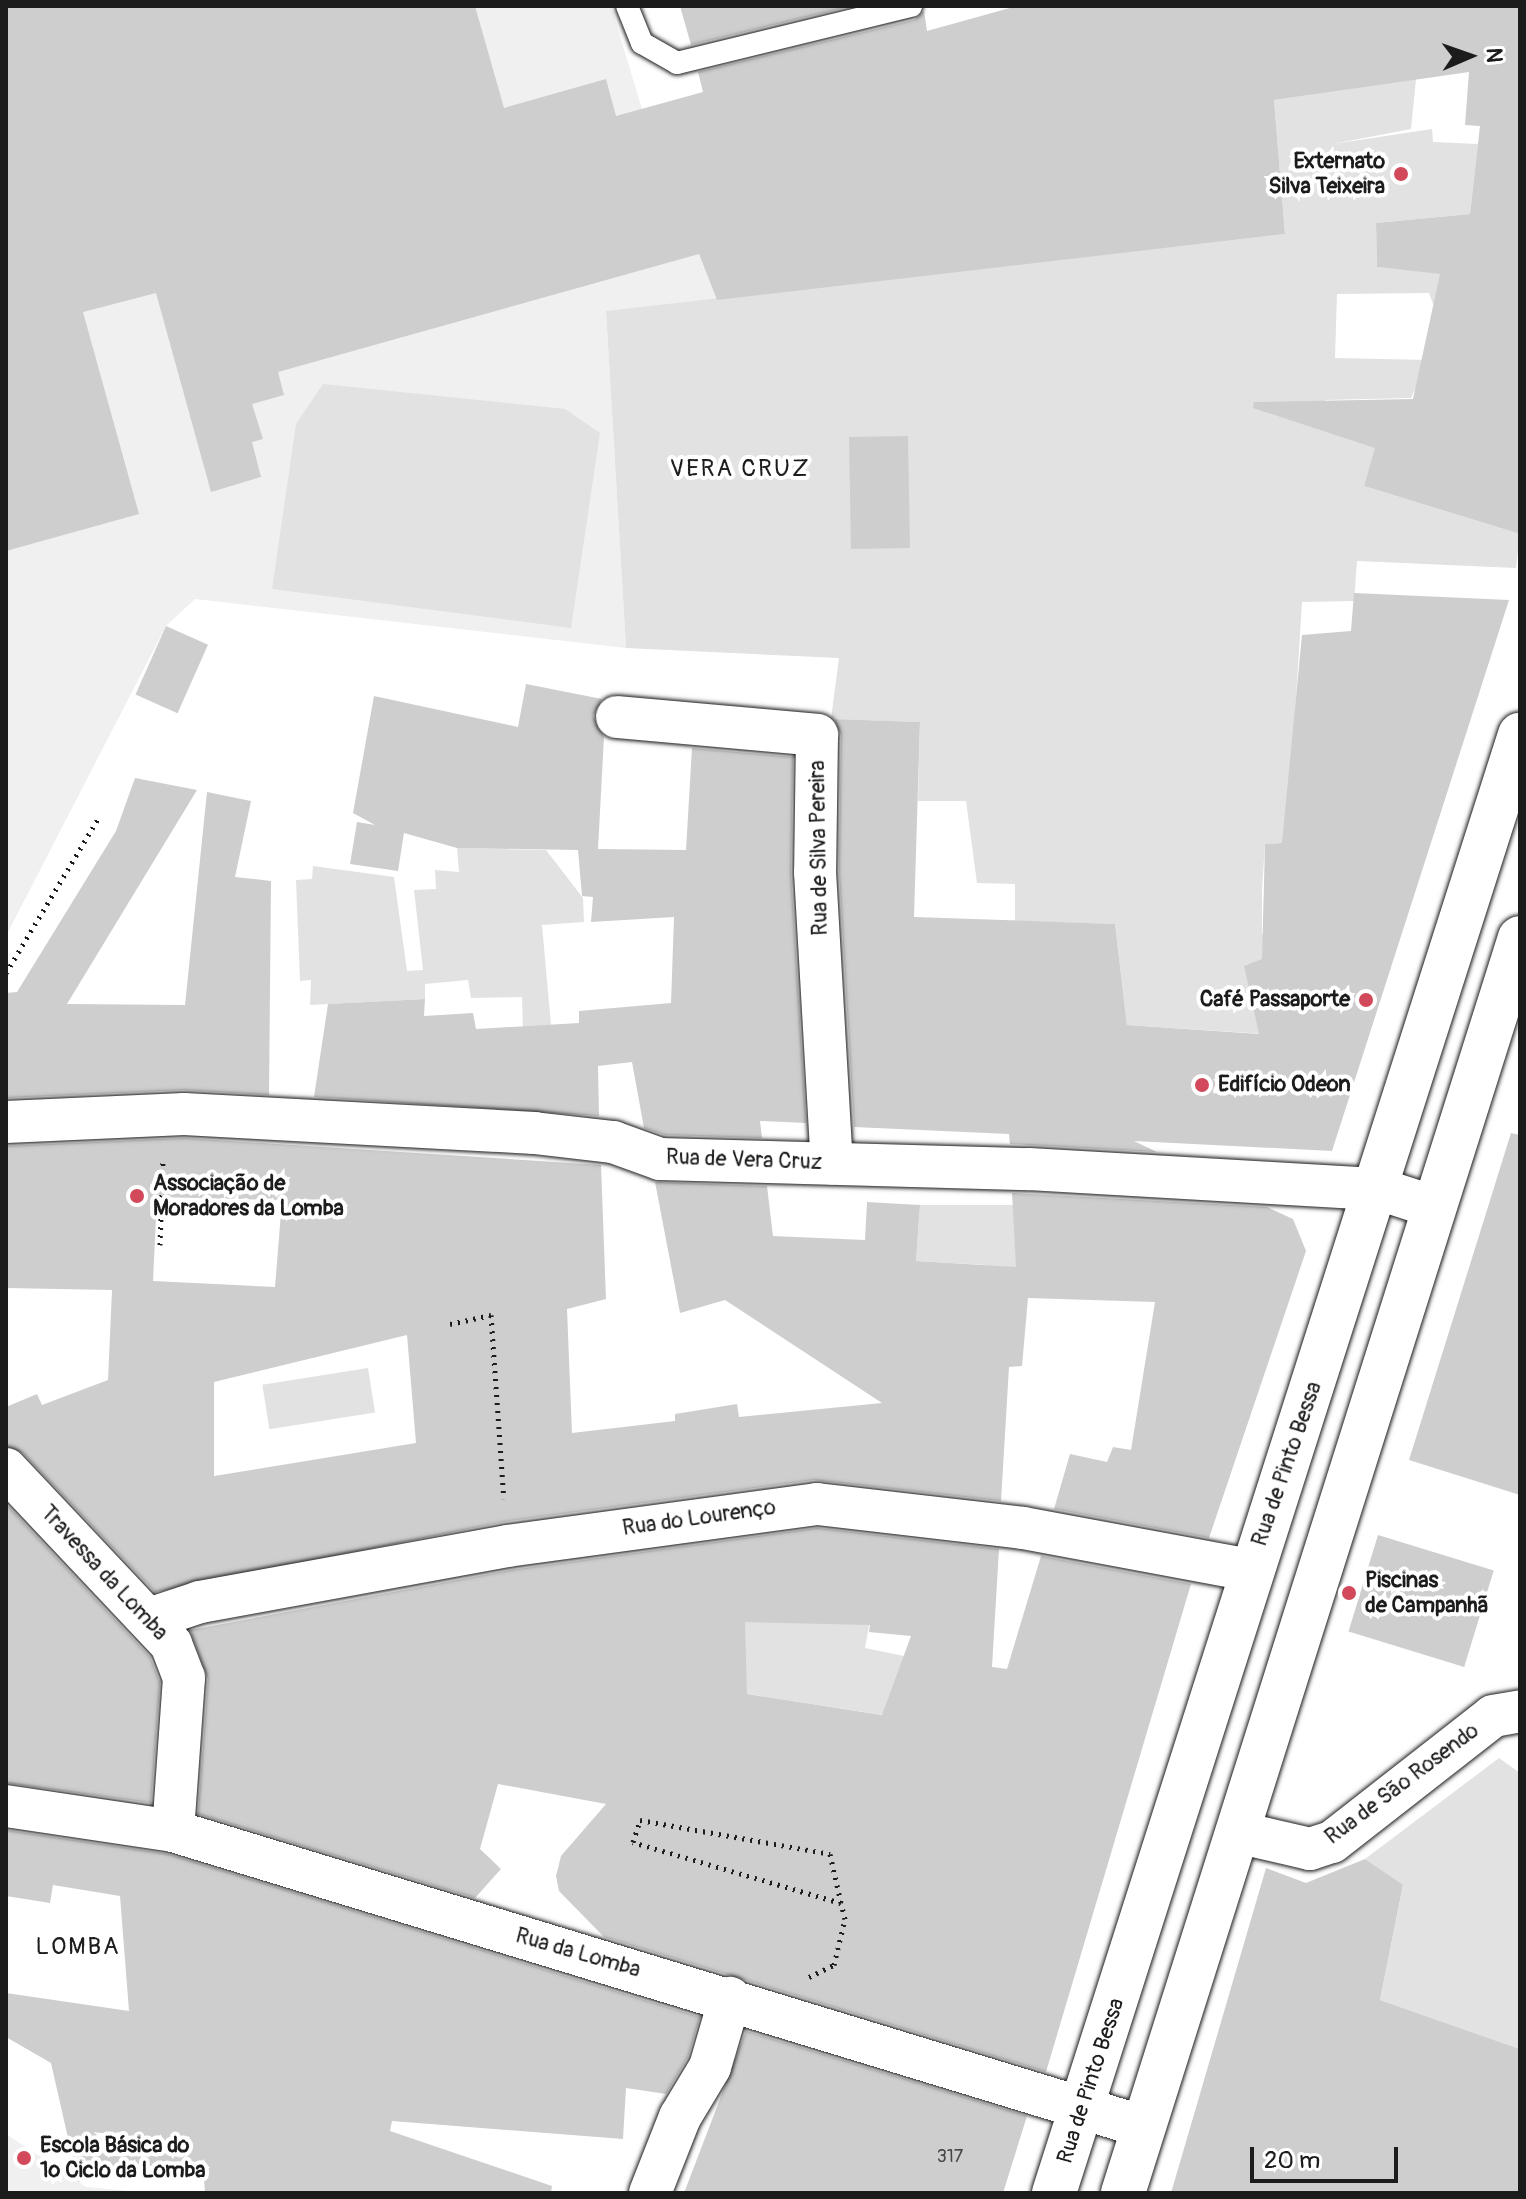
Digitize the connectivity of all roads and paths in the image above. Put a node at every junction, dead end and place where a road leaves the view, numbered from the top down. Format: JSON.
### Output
{"nodes":[{"id":1,"x":627,"y":6,"type":"edge"},
{"id":2,"x":911,"y":6,"type":"edge"},
{"id":3,"x":617,"y":717,"type":"dead end"},
{"id":4,"x":1520,"y":735,"type":"edge"},
{"id":5,"x":99,"y":817,"type":"dead end"},
{"id":6,"x":1520,"y":938,"type":"edge"},
{"id":7,"x":6,"y":973,"type":"edge"},
{"id":8,"x":165,"y":1114,"type":"junction"},
{"id":9,"x":6,"y":1122,"type":"edge"},
{"id":10,"x":832,"y":1164,"type":"junction"},
{"id":11,"x":1379,"y":1189,"type":"junction"},
{"id":12,"x":1434,"y":1207,"type":"junction"},
{"id":13,"x":160,"y":1245,"type":"dead end"},
{"id":14,"x":450,"y":1324,"type":"dead end"},
{"id":15,"x":6,"y":1469,"type":"edge"},
{"id":16,"x":507,"y":1546,"type":"junction"},
{"id":17,"x":1249,"y":1570,"type":"junction"},
{"id":18,"x":152,"y":1618,"type":"junction"},
{"id":19,"x":1520,"y":1711,"type":"edge"},
{"id":20,"x":6,"y":1806,"type":"edge"},
{"id":21,"x":173,"y":1831,"type":"junction"},
{"id":22,"x":1237,"y":1832,"type":"junction"},
{"id":23,"x":841,"y":1903,"type":"junction"},
{"id":24,"x":806,"y":1979,"type":"dead end"},
{"id":25,"x":730,"y":1998,"type":"junction"},
{"id":26,"x":1082,"y":2105,"type":"junction"},
{"id":27,"x":1144,"y":2127,"type":"junction"},
{"id":28,"x":650,"y":2193,"type":"edge"},
{"id":29,"x":1054,"y":2193,"type":"edge"},
{"id":30,"x":1123,"y":2193,"type":"edge"}],
"edges":[{"from":1,"to":2,"type":"lane"},
{"from":3,"to":10,"type":"street","name":"Rua de Silva Pereira"},
{"from":4,"to":11,"type":"street","name":"Rua de Pinto Bessa"},
{"from":5,"to":7,"type":"path"},
{"from":6,"to":12,"type":"street"},
{"from":8,"to":9,"type":"street","name":"Rua de Vera Cruz"},
{"from":8,"to":10,"type":"street","name":"Rua de Vera Cruz"},
{"from":8,"to":13,"type":"path"},
{"from":10,"to":11,"type":"street","name":"Rua de Vera Cruz"},
{"from":11,"to":12,"type":"street","name":"Rua de Vera Cruz"},
{"from":11,"to":17,"type":"street","name":"Rua de Pinto Bessa"},
{"from":12,"to":22,"type":"street"},
{"from":14,"to":16,"type":"path"},
{"from":15,"to":18,"type":"street","name":"Travessa da Lomba"},
{"from":16,"to":17,"type":"street","name":"Rua do Lourenço"},
{"from":16,"to":18,"type":"street","name":"Rua do Lourenço"},
{"from":17,"to":26,"type":"street","name":"Rua de Pinto Bessa"},
{"from":18,"to":21,"type":"street","name":"Travessa da Lomba"},
{"from":19,"to":22,"type":"street","name":"Rua de São Rosendo"},
{"from":20,"to":21,"type":"street","name":"Rua da Lomba"},
{"from":21,"to":25,"type":"street","name":"Rua da Lomba"},
{"from":22,"to":27,"type":"street"},
{"from":23,"to":23,"type":"path"},
{"from":23,"to":24,"type":"path"},
{"from":25,"to":26,"type":"street","name":"Rua da Lomba"},
{"from":25,"to":28,"type":"street"},
{"from":26,"to":27,"type":"street","name":"Rua da Lomba"},
{"from":26,"to":29,"type":"street","name":"Rua de Pinto Bessa"},
{"from":27,"to":30,"type":"street"}]}
